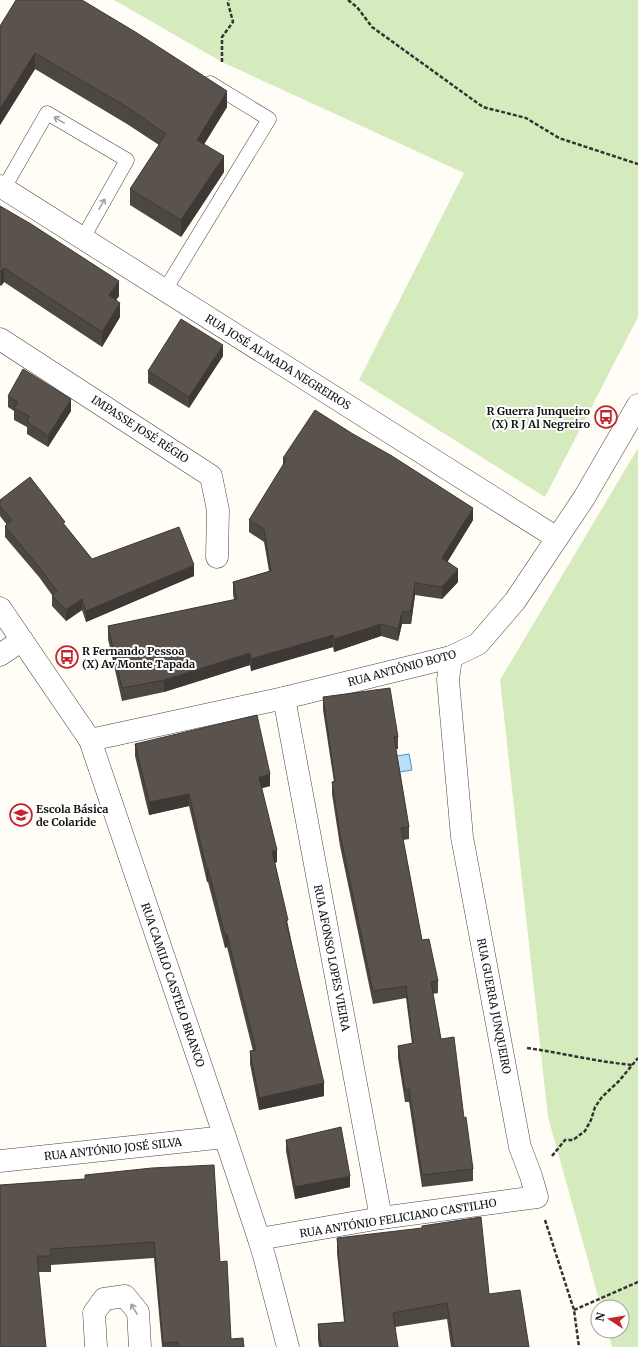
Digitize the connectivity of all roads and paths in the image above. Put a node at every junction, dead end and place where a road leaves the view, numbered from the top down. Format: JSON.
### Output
{"nodes":[{"id":1,"x":229,"y":0,"type":"edge"},
{"id":2,"x":348,"y":0,"type":"edge"},
{"id":3,"x":222,"y":62,"type":"dead end"},
{"id":4,"x":201,"y":78,"type":"edge"},
{"id":5,"x":638,"y":164,"type":"edge"},
{"id":6,"x":2,"y":187,"type":"edge"},
{"id":7,"x":83,"y":238,"type":"junction"},
{"id":8,"x":165,"y":290,"type":"junction"},
{"id":9,"x":0,"y":339,"type":"edge"},
{"id":10,"x":638,"y":405,"type":"edge"},
{"id":11,"x":556,"y":538,"type":"junction"},
{"id":12,"x":217,"y":557,"type":"dead end"},
{"id":13,"x":0,"y":608,"type":"edge"},
{"id":14,"x":22,"y":640,"type":"junction"},
{"id":15,"x":0,"y":655,"type":"edge"},
{"id":16,"x":451,"y":657,"type":"junction"},
{"id":17,"x":284,"y":698,"type":"junction"},
{"id":18,"x":90,"y":740,"type":"junction"},
{"id":19,"x":501,"y":1045,"type":"junction"},
{"id":20,"x":638,"y":1058,"type":"edge"},
{"id":21,"x":633,"y":1065,"type":"junction"},
{"id":22,"x":225,"y":1137,"type":"junction"},
{"id":23,"x":0,"y":1162,"type":"edge"},
{"id":24,"x":531,"y":1176,"type":"junction"},
{"id":25,"x":537,"y":1197,"type":"junction"},
{"id":26,"x":381,"y":1218,"type":"junction"},
{"id":27,"x":259,"y":1239,"type":"junction"},
{"id":28,"x":638,"y":1282,"type":"edge"},
{"id":29,"x":574,"y":1310,"type":"junction"},
{"id":30,"x":96,"y":1347,"type":"edge"},
{"id":31,"x":140,"y":1347,"type":"edge"},
{"id":32,"x":288,"y":1347,"type":"edge"},
{"id":33,"x":579,"y":1347,"type":"edge"}],
"edges":[{"from":1,"to":3,"type":"path"},
{"from":2,"to":5,"type":"path"},
{"from":4,"to":8,"type":"lane"},
{"from":6,"to":7,"type":"street","name":"RUA JOSÉ ALMADA NEGREIROS"},
{"from":7,"to":6,"type":"lane","one_way":true},
{"from":7,"to":8,"type":"street","name":"RUA JOSÉ ALMADA NEGREIROS"},
{"from":8,"to":11,"type":"street","name":"RUA JOSÉ ALMADA NEGREIROS"},
{"from":9,"to":12,"type":"street","name":"IMPASSE JOSÉ RÉGIO"},
{"from":10,"to":11,"type":"street","name":"RUA ANTÓNIO BOTO"},
{"from":11,"to":16,"type":"street","name":"RUA ANTÓNIO BOTO"},
{"from":13,"to":14,"type":"street","name":"RUA CAMILO CASTELO BRANCO"},
{"from":14,"to":15,"type":"street"},
{"from":14,"to":18,"type":"street","name":"RUA CAMILO CASTELO BRANCO"},
{"from":16,"to":17,"type":"street","name":"RUA ANTÓNIO BOTO"},
{"from":16,"to":19,"type":"street","name":"RUA GUERRA JUNQUEIRO"},
{"from":17,"to":18,"type":"street","name":"RUA ANTÓNIO BOTO"},
{"from":17,"to":26,"type":"street","name":"RUA AFONSO LOPES VIEIRA"},
{"from":18,"to":22,"type":"street","name":"RUA CAMILO CASTELO BRANCO"},
{"from":19,"to":21,"type":"path"},
{"from":19,"to":24,"type":"street","name":"RUA GUERRA JUNQUEIRO"},
{"from":20,"to":21,"type":"path"},
{"from":21,"to":24,"type":"path"},
{"from":22,"to":23,"type":"street","name":"RUA ANTÓNIO JOSÉ SILVA"},
{"from":22,"to":27,"type":"street","name":"RUA CAMILO CASTELO BRANCO"},
{"from":24,"to":25,"type":"street","name":"RUA GUERRA JUNQUEIRO"},
{"from":25,"to":26,"type":"street","name":"RUA ANTÓNIO FELICIANO CASTILHO"},
{"from":25,"to":29,"type":"path"},
{"from":26,"to":27,"type":"street","name":"RUA ANTÓNIO FELICIANO CASTILHO"},
{"from":27,"to":32,"type":"street","name":"RUA CAMILO CASTELO BRANCO"},
{"from":28,"to":29,"type":"path"},
{"from":29,"to":33,"type":"path"},
{"from":31,"to":30,"type":"street","one_way":true}]}
